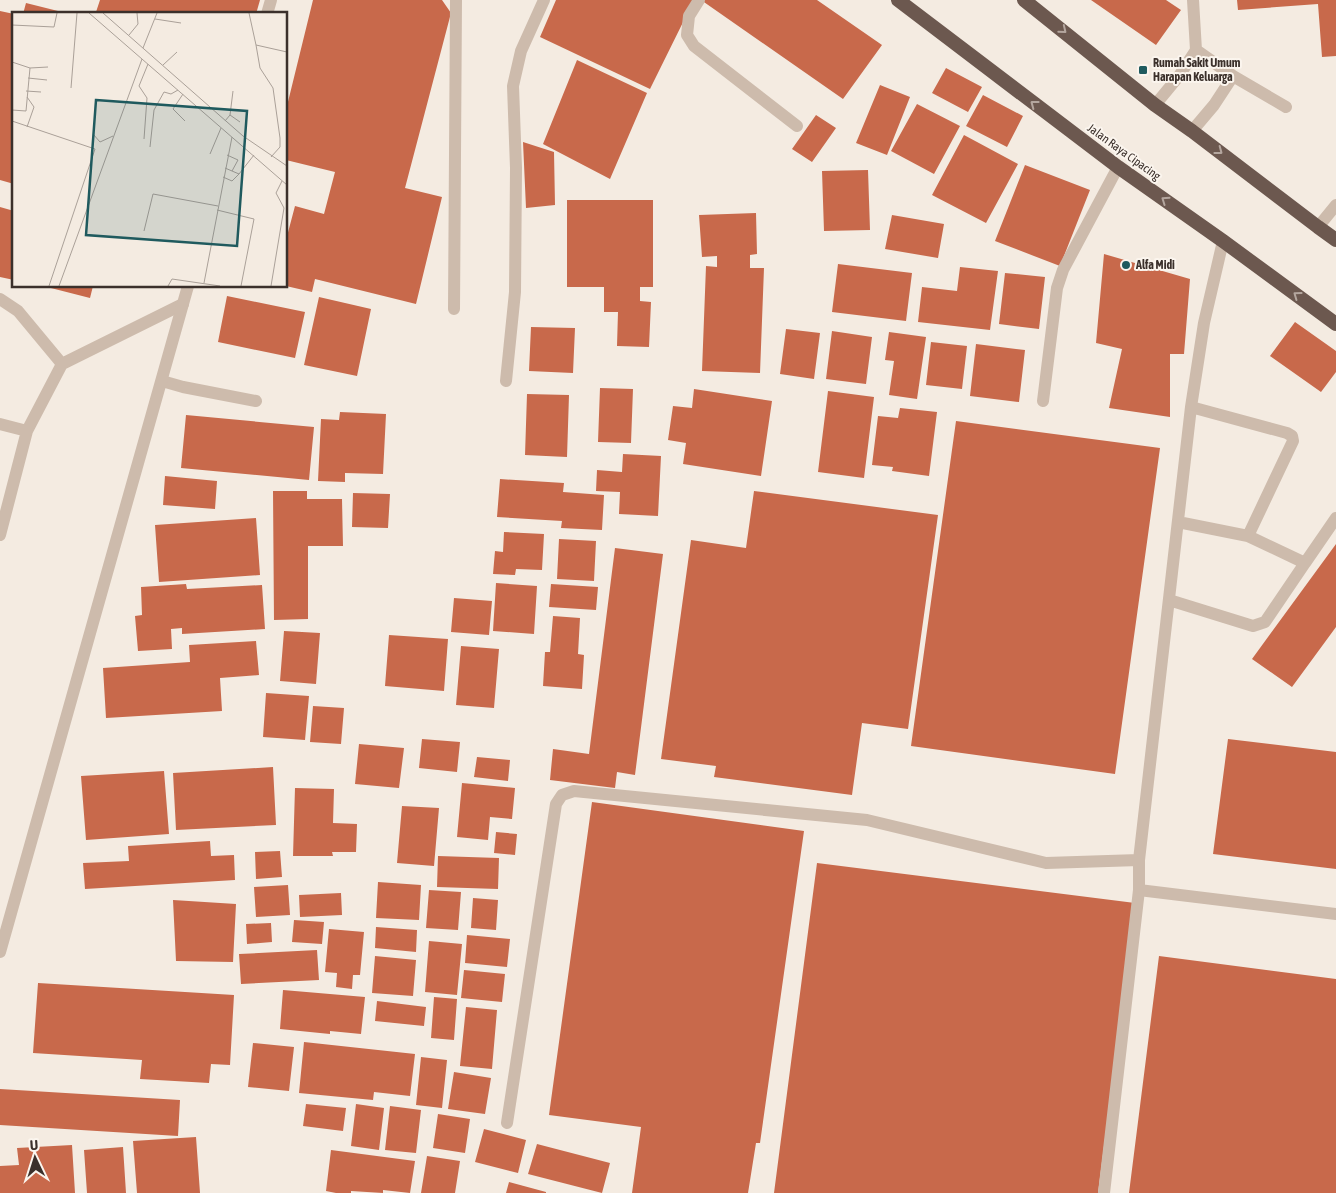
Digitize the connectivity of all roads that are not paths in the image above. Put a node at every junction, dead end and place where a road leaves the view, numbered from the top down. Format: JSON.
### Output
{"nodes":[{"id":1,"x":456,"y":0,"type":"edge"},
{"id":2,"x":544,"y":0,"type":"edge"},
{"id":3,"x":699,"y":0,"type":"edge"},
{"id":4,"x":898,"y":0,"type":"edge"},
{"id":5,"x":1024,"y":0,"type":"edge"},
{"id":6,"x":1193,"y":0,"type":"edge"},
{"id":7,"x":1196,"y":50,"type":"junction"},
{"id":8,"x":1233,"y":76,"type":"junction"},
{"id":9,"x":1155,"y":104,"type":"junction"},
{"id":10,"x":1286,"y":107,"type":"dead end"},
{"id":11,"x":797,"y":126,"type":"dead end"},
{"id":12,"x":1192,"y":131,"type":"junction"},
{"id":13,"x":1118,"y":167,"type":"junction"},
{"id":14,"x":1336,"y":205,"type":"edge"},
{"id":15,"x":1318,"y":228,"type":"junction"},
{"id":16,"x":1336,"y":240,"type":"edge"},
{"id":17,"x":1223,"y":241,"type":"junction"},
{"id":18,"x":187,"y":288,"type":"edge"},
{"id":19,"x":0,"y":299,"type":"edge"},
{"id":20,"x":183,"y":304,"type":"junction"},
{"id":21,"x":454,"y":310,"type":"dead end"},
{"id":22,"x":1336,"y":324,"type":"edge"},
{"id":23,"x":62,"y":364,"type":"junction"},
{"id":24,"x":506,"y":380,"type":"dead end"},
{"id":25,"x":162,"y":382,"type":"junction"},
{"id":26,"x":256,"y":401,"type":"dead end"},
{"id":27,"x":1043,"y":401,"type":"dead end"},
{"id":28,"x":1191,"y":407,"type":"junction"},
{"id":29,"x":0,"y":424,"type":"edge"},
{"id":30,"x":27,"y":431,"type":"junction"},
{"id":31,"x":1336,"y":518,"type":"edge"},
{"id":32,"x":1178,"y":522,"type":"junction"},
{"id":33,"x":0,"y":535,"type":"edge"},
{"id":34,"x":1248,"y":536,"type":"junction"},
{"id":35,"x":1305,"y":563,"type":"junction"},
{"id":36,"x":1169,"y":600,"type":"junction"},
{"id":37,"x":1139,"y":860,"type":"junction"},
{"id":38,"x":1139,"y":890,"type":"junction"},
{"id":39,"x":1336,"y":914,"type":"edge"},
{"id":40,"x":0,"y":952,"type":"edge"},
{"id":41,"x":507,"y":1123,"type":"dead end"},
{"id":42,"x":1104,"y":1193,"type":"edge"}],
"edges":[{"from":1,"to":21,"type":"street"},
{"from":2,"to":24,"type":"street"},
{"from":3,"to":11,"type":"street"},
{"from":13,"to":4,"type":"highway","name":"Jalan Raya Cipacing","one_way":true},
{"from":5,"to":9,"type":"highway","one_way":true},
{"from":6,"to":7,"type":"street"},
{"from":7,"to":8,"type":"street"},
{"from":7,"to":9,"type":"street"},
{"from":8,"to":10,"type":"street"},
{"from":8,"to":12,"type":"street"},
{"from":9,"to":12,"type":"highway"},
{"from":12,"to":15,"type":"highway","one_way":true},
{"from":17,"to":13,"type":"highway","name":"Jalan Raya Cipacing","one_way":true},
{"from":13,"to":27,"type":"street"},
{"from":14,"to":15,"type":"street"},
{"from":15,"to":16,"type":"highway"},
{"from":22,"to":17,"type":"highway","name":"Jalan Raya Cipacing","one_way":true},
{"from":17,"to":28,"type":"street"},
{"from":18,"to":20,"type":"street"},
{"from":19,"to":23,"type":"street"},
{"from":20,"to":23,"type":"street"},
{"from":20,"to":25,"type":"street"},
{"from":23,"to":30,"type":"street"},
{"from":25,"to":26,"type":"street"},
{"from":25,"to":40,"type":"street"},
{"from":28,"to":32,"type":"street"},
{"from":28,"to":34,"type":"street"},
{"from":29,"to":30,"type":"street"},
{"from":30,"to":33,"type":"street"},
{"from":31,"to":35,"type":"street"},
{"from":32,"to":34,"type":"street"},
{"from":32,"to":36,"type":"street"},
{"from":34,"to":35,"type":"street"},
{"from":35,"to":36,"type":"street"},
{"from":36,"to":37,"type":"street"},
{"from":37,"to":38,"type":"street"},
{"from":37,"to":41,"type":"street"},
{"from":38,"to":39,"type":"street"},
{"from":38,"to":42,"type":"street"}]}
